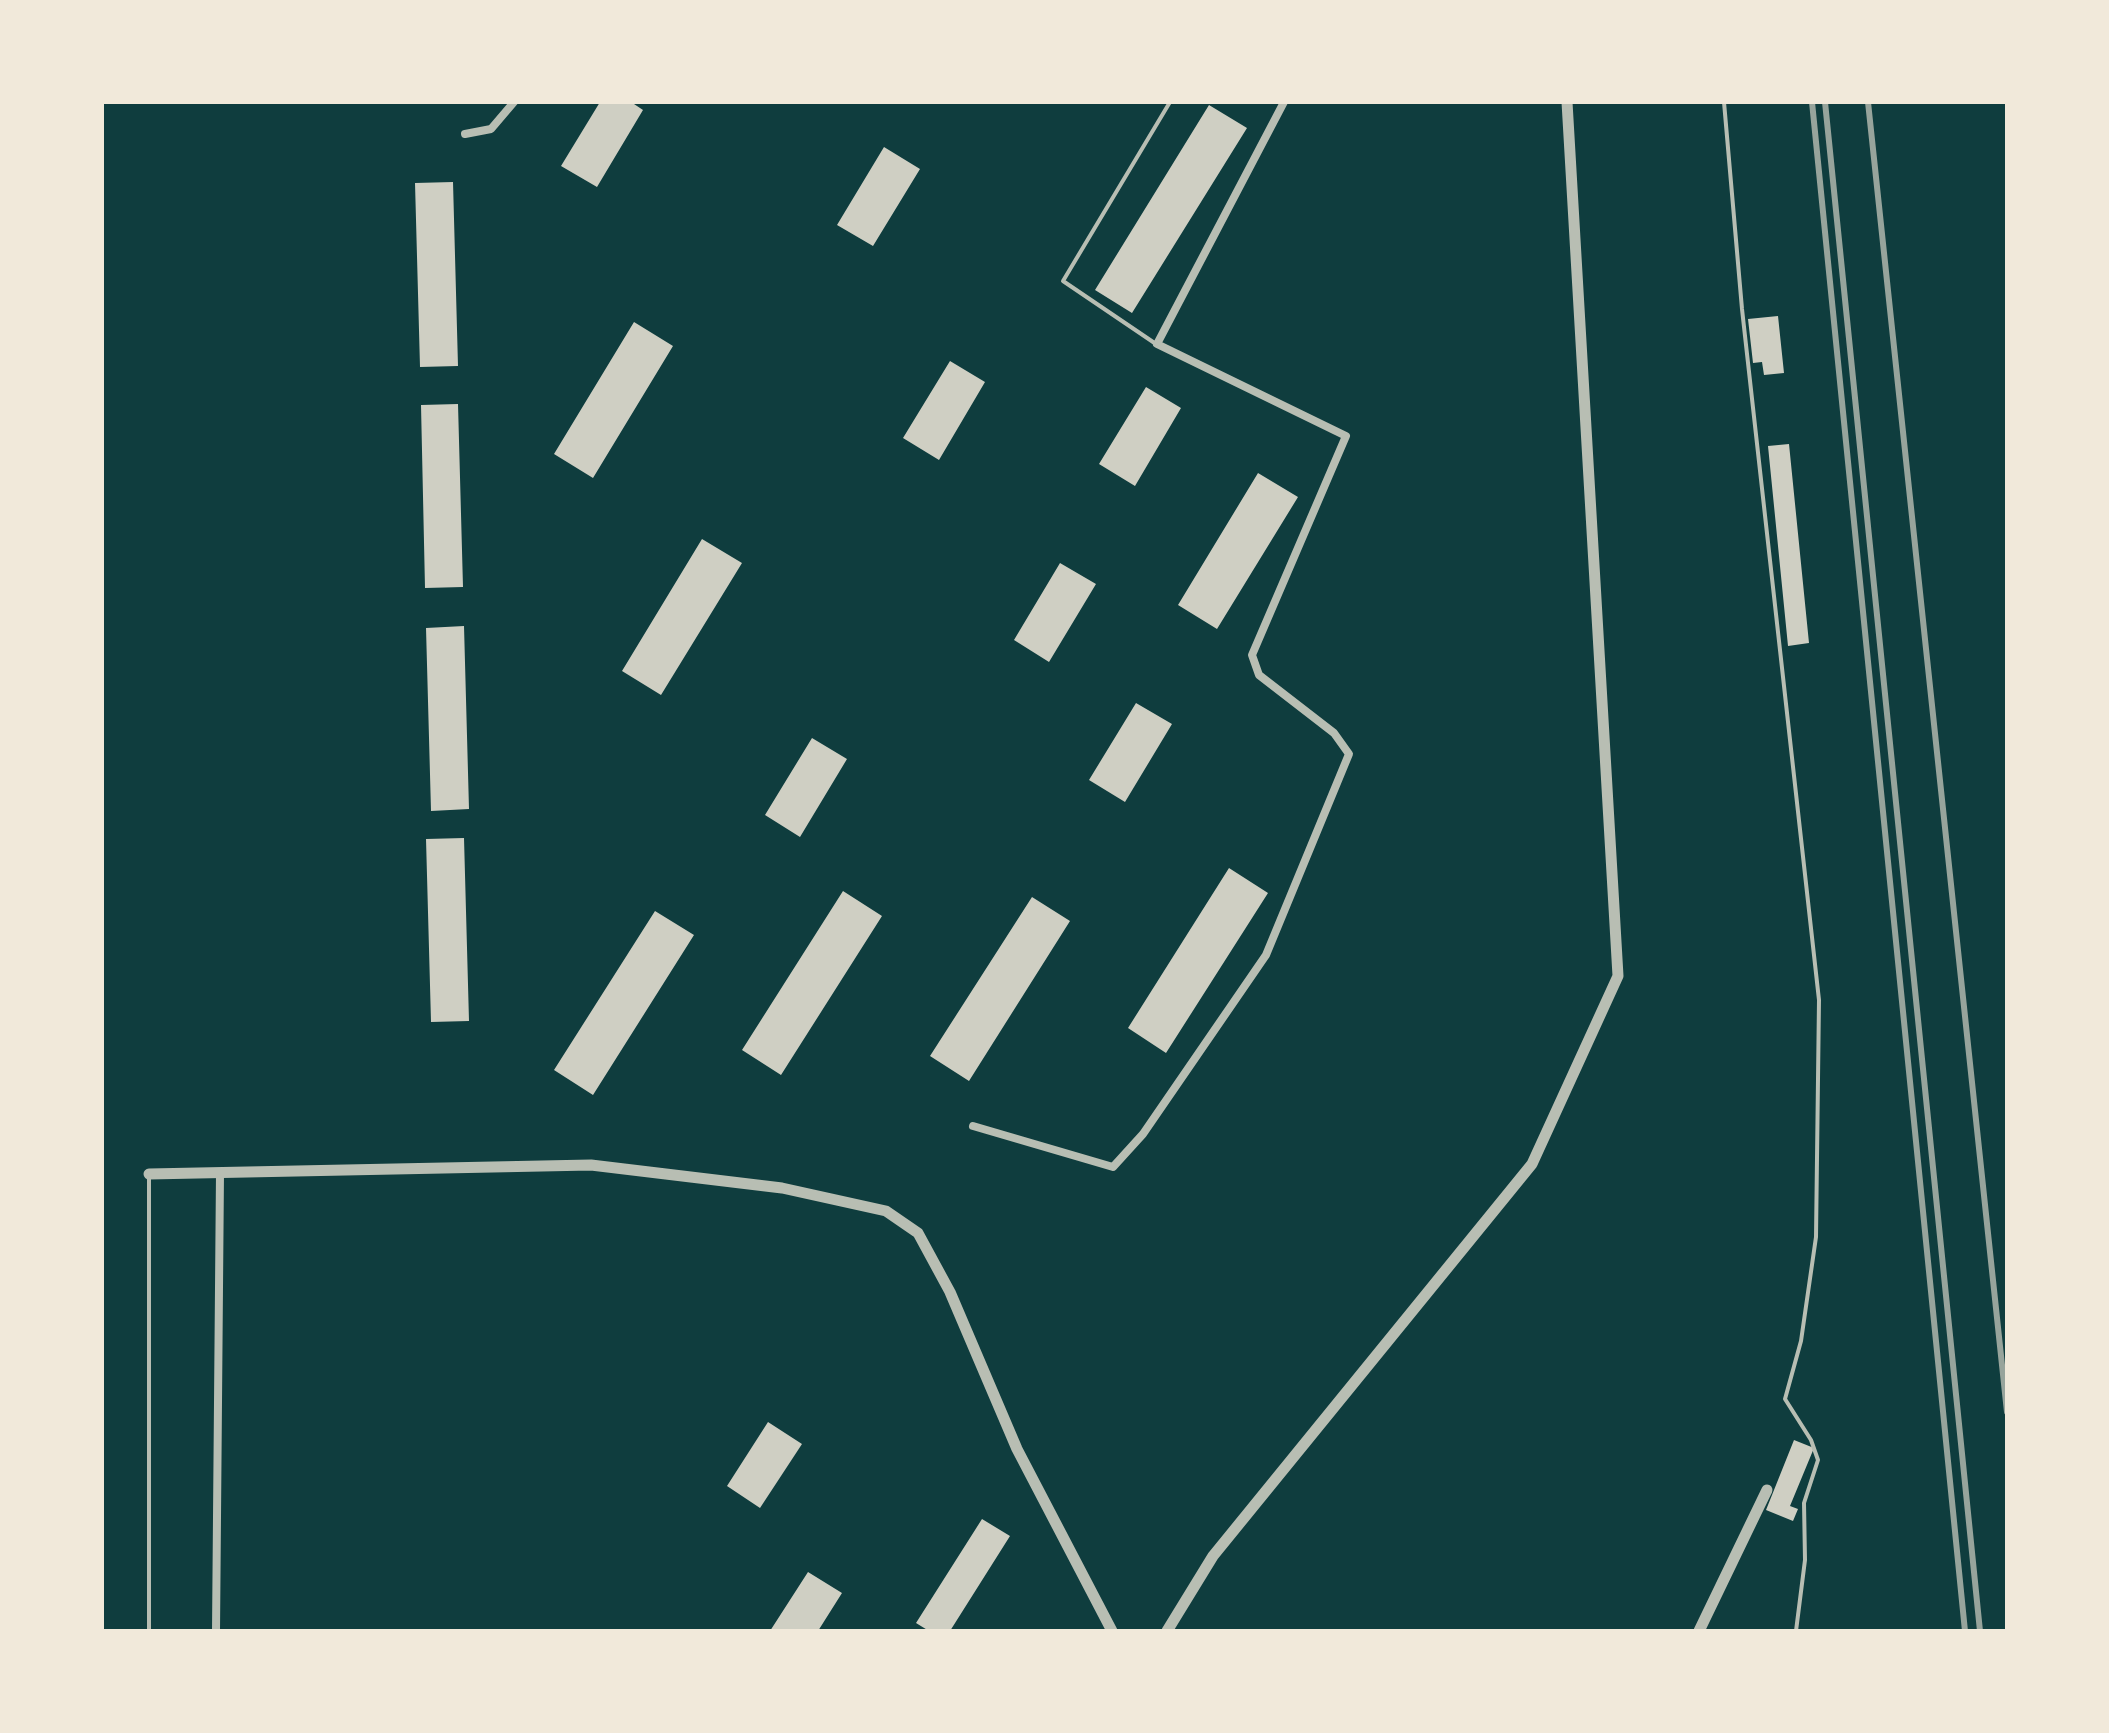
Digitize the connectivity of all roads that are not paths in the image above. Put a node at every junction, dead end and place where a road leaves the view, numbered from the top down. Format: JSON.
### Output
{"nodes":[{"id":1,"x":514,"y":102,"type":"edge"},
{"id":2,"x":1170,"y":102,"type":"edge"},
{"id":3,"x":1284,"y":102,"type":"edge"},
{"id":4,"x":1567,"y":102,"type":"edge"},
{"id":5,"x":1724,"y":102,"type":"edge"},
{"id":6,"x":465,"y":134,"type":"dead end"},
{"id":7,"x":1157,"y":344,"type":"junction"},
{"id":8,"x":973,"y":1126,"type":"dead end"},
{"id":9,"x":220,"y":1173,"type":"junction"},
{"id":10,"x":149,"y":1174,"type":"joint"},
{"id":11,"x":1767,"y":1490,"type":"dead end"},
{"id":12,"x":149,"y":1631,"type":"edge"},
{"id":13,"x":216,"y":1631,"type":"edge"},
{"id":14,"x":1112,"y":1631,"type":"edge"},
{"id":15,"x":1167,"y":1631,"type":"edge"},
{"id":16,"x":1699,"y":1631,"type":"edge"},
{"id":17,"x":1796,"y":1631,"type":"edge"}],
"edges":[{"from":1,"to":6,"type":"street"},
{"from":2,"to":7,"type":"lane"},
{"from":3,"to":7,"type":"street"},
{"from":4,"to":15,"type":"street"},
{"from":5,"to":17,"type":"lane"},
{"from":7,"to":8,"type":"street"},
{"from":9,"to":10,"type":"street"},
{"from":9,"to":13,"type":"street"},
{"from":9,"to":14,"type":"street"},
{"from":10,"to":12,"type":"lane"},
{"from":11,"to":16,"type":"street"}]}
